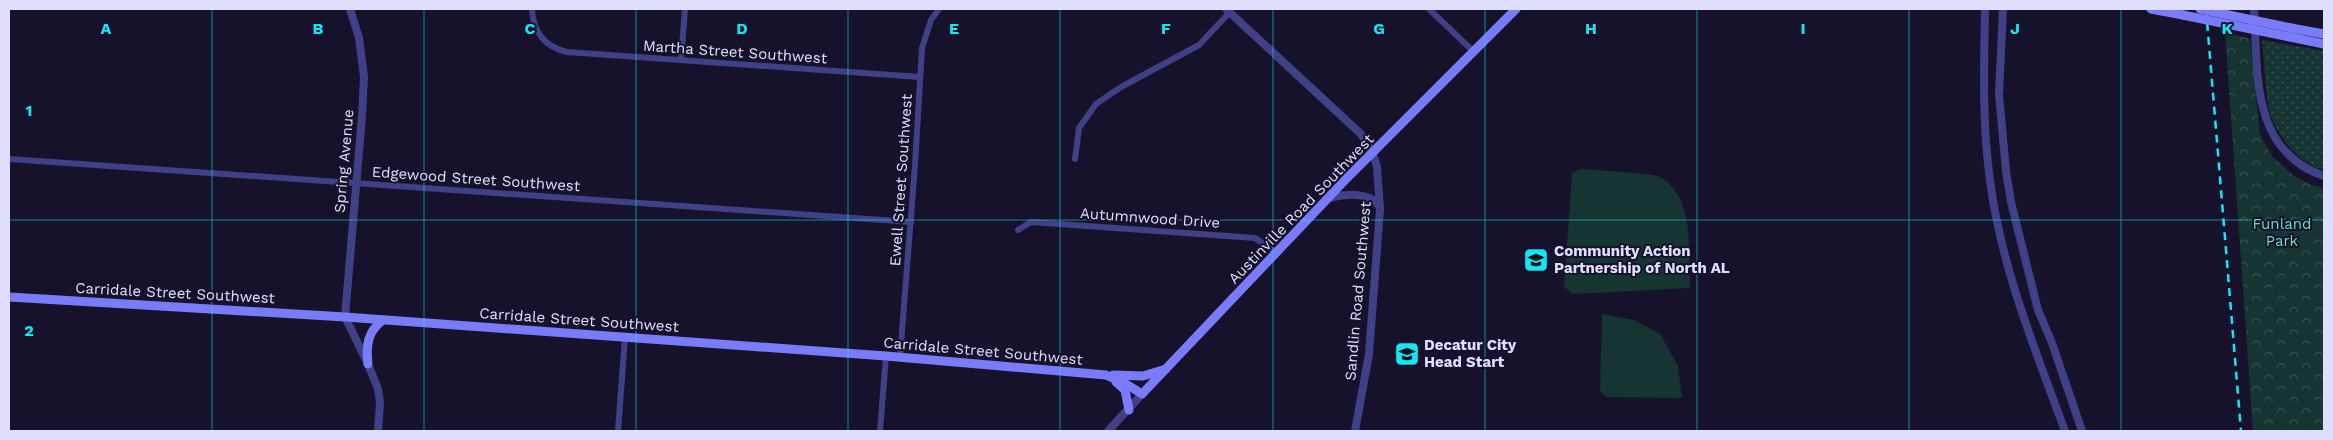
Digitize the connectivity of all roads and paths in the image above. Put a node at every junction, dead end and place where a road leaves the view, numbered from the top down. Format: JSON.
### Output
{"nodes":[{"id":1,"x":350,"y":9,"type":"edge"},
{"id":2,"x":532,"y":9,"type":"edge"},
{"id":3,"x":685,"y":9,"type":"edge"},
{"id":4,"x":939,"y":9,"type":"edge"},
{"id":5,"x":1429,"y":9,"type":"edge"},
{"id":6,"x":1516,"y":9,"type":"edge"},
{"id":7,"x":1985,"y":9,"type":"edge"},
{"id":8,"x":2003,"y":9,"type":"edge"},
{"id":9,"x":2151,"y":9,"type":"edge"},
{"id":10,"x":2200,"y":9,"type":"edge"},
{"id":11,"x":2254,"y":9,"type":"edge"},
{"id":12,"x":1228,"y":11,"type":"edge"},
{"id":13,"x":2290,"y":32,"type":"junction"},
{"id":14,"x":2324,"y":34,"type":"edge"},
{"id":15,"x":2324,"y":44,"type":"edge"},
{"id":16,"x":1474,"y":52,"type":"junction"},
{"id":17,"x":681,"y":60,"type":"junction"},
{"id":18,"x":920,"y":77,"type":"junction"},
{"id":19,"x":1374,"y":153,"type":"junction"},
{"id":20,"x":9,"y":159,"type":"edge"},
{"id":21,"x":1075,"y":159,"type":"dead end"},
{"id":22,"x":2324,"y":176,"type":"edge"},
{"id":23,"x":356,"y":183,"type":"junction"},
{"id":24,"x":1330,"y":198,"type":"junction"},
{"id":25,"x":1380,"y":209,"type":"junction"},
{"id":26,"x":911,"y":222,"type":"junction"},
{"id":27,"x":1018,"y":230,"type":"dead end"},
{"id":28,"x":1277,"y":253,"type":"junction"},
{"id":29,"x":9,"y":297,"type":"edge"},
{"id":30,"x":345,"y":317,"type":"junction"},
{"id":31,"x":382,"y":320,"type":"junction"},
{"id":32,"x":625,"y":337,"type":"junction"},
{"id":33,"x":886,"y":356,"type":"junction"},
{"id":34,"x":900,"y":357,"type":"junction"},
{"id":35,"x":368,"y":364,"type":"junction"},
{"id":36,"x":1166,"y":369,"type":"junction"},
{"id":37,"x":1106,"y":374,"type":"junction"},
{"id":38,"x":1142,"y":394,"type":"junction"},
{"id":39,"x":1129,"y":410,"type":"junction"},
{"id":40,"x":378,"y":431,"type":"edge"},
{"id":41,"x":618,"y":431,"type":"edge"},
{"id":42,"x":880,"y":431,"type":"edge"},
{"id":43,"x":1108,"y":431,"type":"edge"},
{"id":44,"x":1355,"y":431,"type":"edge"},
{"id":45,"x":2065,"y":431,"type":"edge"},
{"id":46,"x":2082,"y":431,"type":"edge"}],
"edges":[{"from":1,"to":23,"type":"street","name":"Spring Avenue"},
{"from":2,"to":17,"type":"street","name":"Martha Street Southwest"},
{"from":3,"to":17,"type":"street"},
{"from":4,"to":18,"type":"street","name":"Ewell Street Southwest"},
{"from":5,"to":16,"type":"street"},
{"from":6,"to":16,"type":"main road","name":"Austinville Road Southwest"},
{"from":7,"to":45,"type":"street"},
{"from":8,"to":46,"type":"street"},
{"from":9,"to":13,"type":"main road","bridge":true},
{"from":10,"to":13,"type":"main road","bridge":true},
{"from":11,"to":22,"type":"street"},
{"from":12,"to":19,"type":"street"},
{"from":12,"to":21,"type":"street"},
{"from":13,"to":14,"type":"main road"},
{"from":13,"to":15,"type":"main road"},
{"from":16,"to":19,"type":"main road","name":"Austinville Road Southwest"},
{"from":17,"to":18,"type":"street","name":"Martha Street Southwest"},
{"from":18,"to":26,"type":"street","name":"Ewell Street Southwest"},
{"from":19,"to":24,"type":"main road","name":"Austinville Road Southwest"},
{"from":19,"to":25,"type":"street","name":"Sandlin Road Southwest"},
{"from":20,"to":23,"type":"street","name":"Edgewood Street Southwest"},
{"from":23,"to":26,"type":"street","name":"Edgewood Street Southwest"},
{"from":23,"to":30,"type":"street","name":"Spring Avenue"},
{"from":24,"to":25,"type":"street"},
{"from":24,"to":28,"type":"main road","name":"Austinville Road Southwest"},
{"from":25,"to":44,"type":"street","name":"Sandlin Road Southwest"},
{"from":26,"to":34,"type":"street","name":"Ewell Street Southwest"},
{"from":27,"to":28,"type":"street","name":"Autumnwood Drive"},
{"from":28,"to":36,"type":"main road","name":"Austinville Road Southwest"},
{"from":29,"to":30,"type":"main road","name":"Carridale Street Southwest"},
{"from":30,"to":31,"type":"main road","name":"Carridale Street Southwest"},
{"from":30,"to":35,"type":"street"},
{"from":31,"to":32,"type":"main road","name":"Carridale Street Southwest"},
{"from":31,"to":35,"type":"main road"},
{"from":32,"to":33,"type":"main road","name":"Carridale Street Southwest"},
{"from":32,"to":41,"type":"street"},
{"from":33,"to":34,"type":"main road","name":"Carridale Street Southwest"},
{"from":33,"to":42,"type":"street"},
{"from":34,"to":37,"type":"main road","name":"Carridale Street Southwest"},
{"from":35,"to":40,"type":"street"},
{"from":36,"to":37,"type":"main road"},
{"from":36,"to":38,"type":"main road","name":"Austinville Road Southwest"},
{"from":37,"to":38,"type":"main road","name":"Carridale Street Southwest"},
{"from":37,"to":39,"type":"main road"},
{"from":38,"to":39,"type":"street","name":"Austinville Road Southwest"},
{"from":39,"to":43,"type":"street","name":"Austinville Road Southwest"}]}
